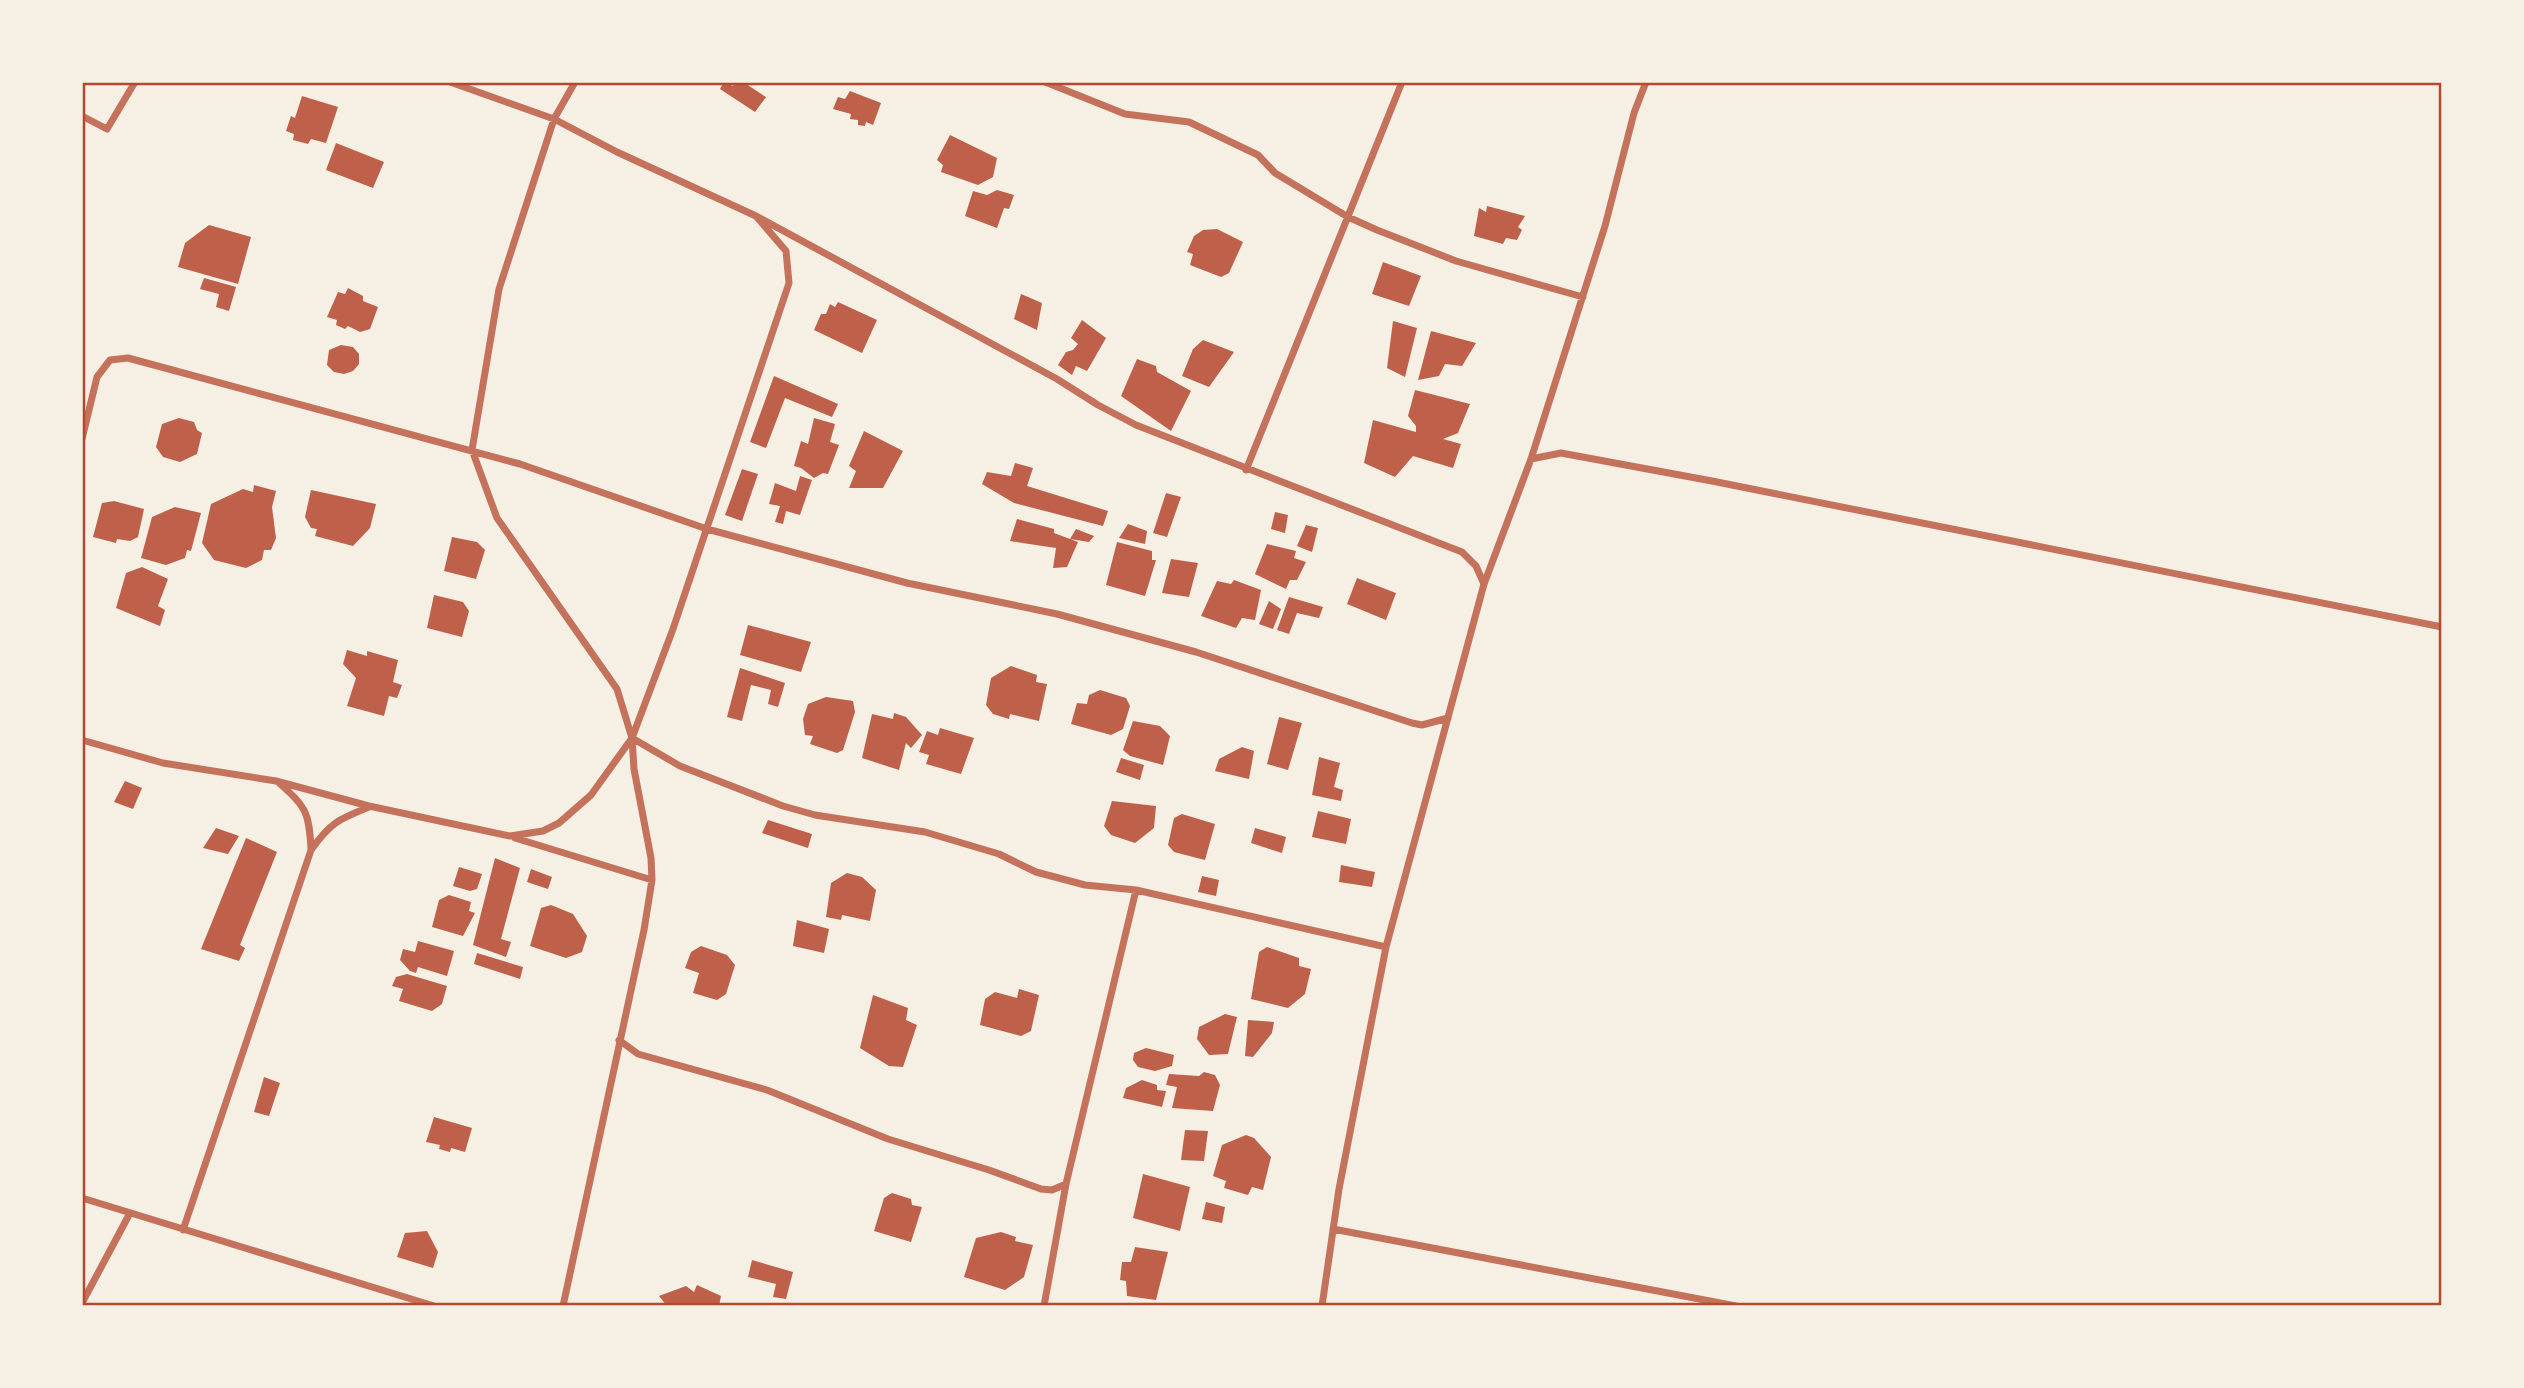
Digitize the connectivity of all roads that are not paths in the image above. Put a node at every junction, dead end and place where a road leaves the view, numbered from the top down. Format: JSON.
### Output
{"nodes":[{"id":1,"x":135,"y":82,"type":"edge"},
{"id":2,"x":450,"y":82,"type":"edge"},
{"id":3,"x":575,"y":82,"type":"edge"},
{"id":4,"x":1045,"y":82,"type":"edge"},
{"id":5,"x":1402,"y":82,"type":"edge"},
{"id":6,"x":1646,"y":82,"type":"edge"},
{"id":7,"x":82,"y":116,"type":"edge"},
{"id":8,"x":554,"y":119,"type":"junction"},
{"id":9,"x":756,"y":216,"type":"junction"},
{"id":10,"x":1348,"y":217,"type":"junction"},
{"id":11,"x":1583,"y":297,"type":"junction"},
{"id":12,"x":82,"y":439,"type":"edge"},
{"id":13,"x":472,"y":450,"type":"junction"},
{"id":14,"x":1531,"y":459,"type":"junction"},
{"id":15,"x":1246,"y":470,"type":"junction"},
{"id":16,"x":707,"y":529,"type":"junction"},
{"id":17,"x":1484,"y":584,"type":"junction"},
{"id":18,"x":2442,"y":627,"type":"edge"},
{"id":19,"x":1448,"y":718,"type":"junction"},
{"id":20,"x":632,"y":738,"type":"junction"},
{"id":21,"x":82,"y":740,"type":"edge"},
{"id":22,"x":276,"y":781,"type":"junction"},
{"id":23,"x":369,"y":806,"type":"junction"},
{"id":24,"x":510,"y":836,"type":"junction"},
{"id":25,"x":311,"y":850,"type":"junction"},
{"id":26,"x":652,"y":880,"type":"junction"},
{"id":27,"x":1136,"y":890,"type":"junction"},
{"id":28,"x":1386,"y":947,"type":"junction"},
{"id":29,"x":619,"y":1040,"type":"junction"},
{"id":30,"x":1066,"y":1184,"type":"junction"},
{"id":31,"x":82,"y":1198,"type":"edge"},
{"id":32,"x":130,"y":1213,"type":"junction"},
{"id":33,"x":1333,"y":1229,"type":"junction"},
{"id":34,"x":183,"y":1230,"type":"junction"},
{"id":35,"x":82,"y":1303,"type":"edge"},
{"id":36,"x":434,"y":1306,"type":"edge"},
{"id":37,"x":563,"y":1306,"type":"edge"},
{"id":38,"x":1044,"y":1306,"type":"edge"},
{"id":39,"x":1322,"y":1306,"type":"edge"},
{"id":40,"x":1736,"y":1306,"type":"edge"}],
"edges":[{"from":1,"to":7,"type":"street"},
{"from":2,"to":8,"type":"street"},
{"from":3,"to":8,"type":"street"},
{"from":4,"to":10,"type":"street"},
{"from":5,"to":10,"type":"street"},
{"from":6,"to":11,"type":"street"},
{"from":8,"to":9,"type":"street"},
{"from":8,"to":13,"type":"street"},
{"from":9,"to":15,"type":"street"},
{"from":9,"to":16,"type":"street"},
{"from":10,"to":11,"type":"street"},
{"from":10,"to":15,"type":"street"},
{"from":11,"to":14,"type":"street"},
{"from":12,"to":13,"type":"street"},
{"from":13,"to":16,"type":"street"},
{"from":13,"to":20,"type":"street"},
{"from":14,"to":17,"type":"street"},
{"from":14,"to":18,"type":"street"},
{"from":15,"to":17,"type":"street"},
{"from":16,"to":19,"type":"street"},
{"from":16,"to":20,"type":"street"},
{"from":17,"to":19,"type":"street"},
{"from":19,"to":28,"type":"street"},
{"from":20,"to":24,"type":"street"},
{"from":20,"to":26,"type":"street"},
{"from":20,"to":27,"type":"street"},
{"from":21,"to":22,"type":"street"},
{"from":22,"to":23,"type":"street"},
{"from":22,"to":25,"type":"street"},
{"from":23,"to":24,"type":"street"},
{"from":23,"to":25,"type":"street"},
{"from":24,"to":26,"type":"street"},
{"from":25,"to":34,"type":"street"},
{"from":26,"to":29,"type":"street"},
{"from":27,"to":28,"type":"street"},
{"from":27,"to":30,"type":"street"},
{"from":28,"to":33,"type":"street"},
{"from":29,"to":30,"type":"street"},
{"from":29,"to":37,"type":"street"},
{"from":30,"to":38,"type":"street"},
{"from":31,"to":32,"type":"street"},
{"from":32,"to":34,"type":"street"},
{"from":32,"to":35,"type":"street"},
{"from":33,"to":39,"type":"street"},
{"from":33,"to":40,"type":"street"},
{"from":34,"to":36,"type":"street"}]}
